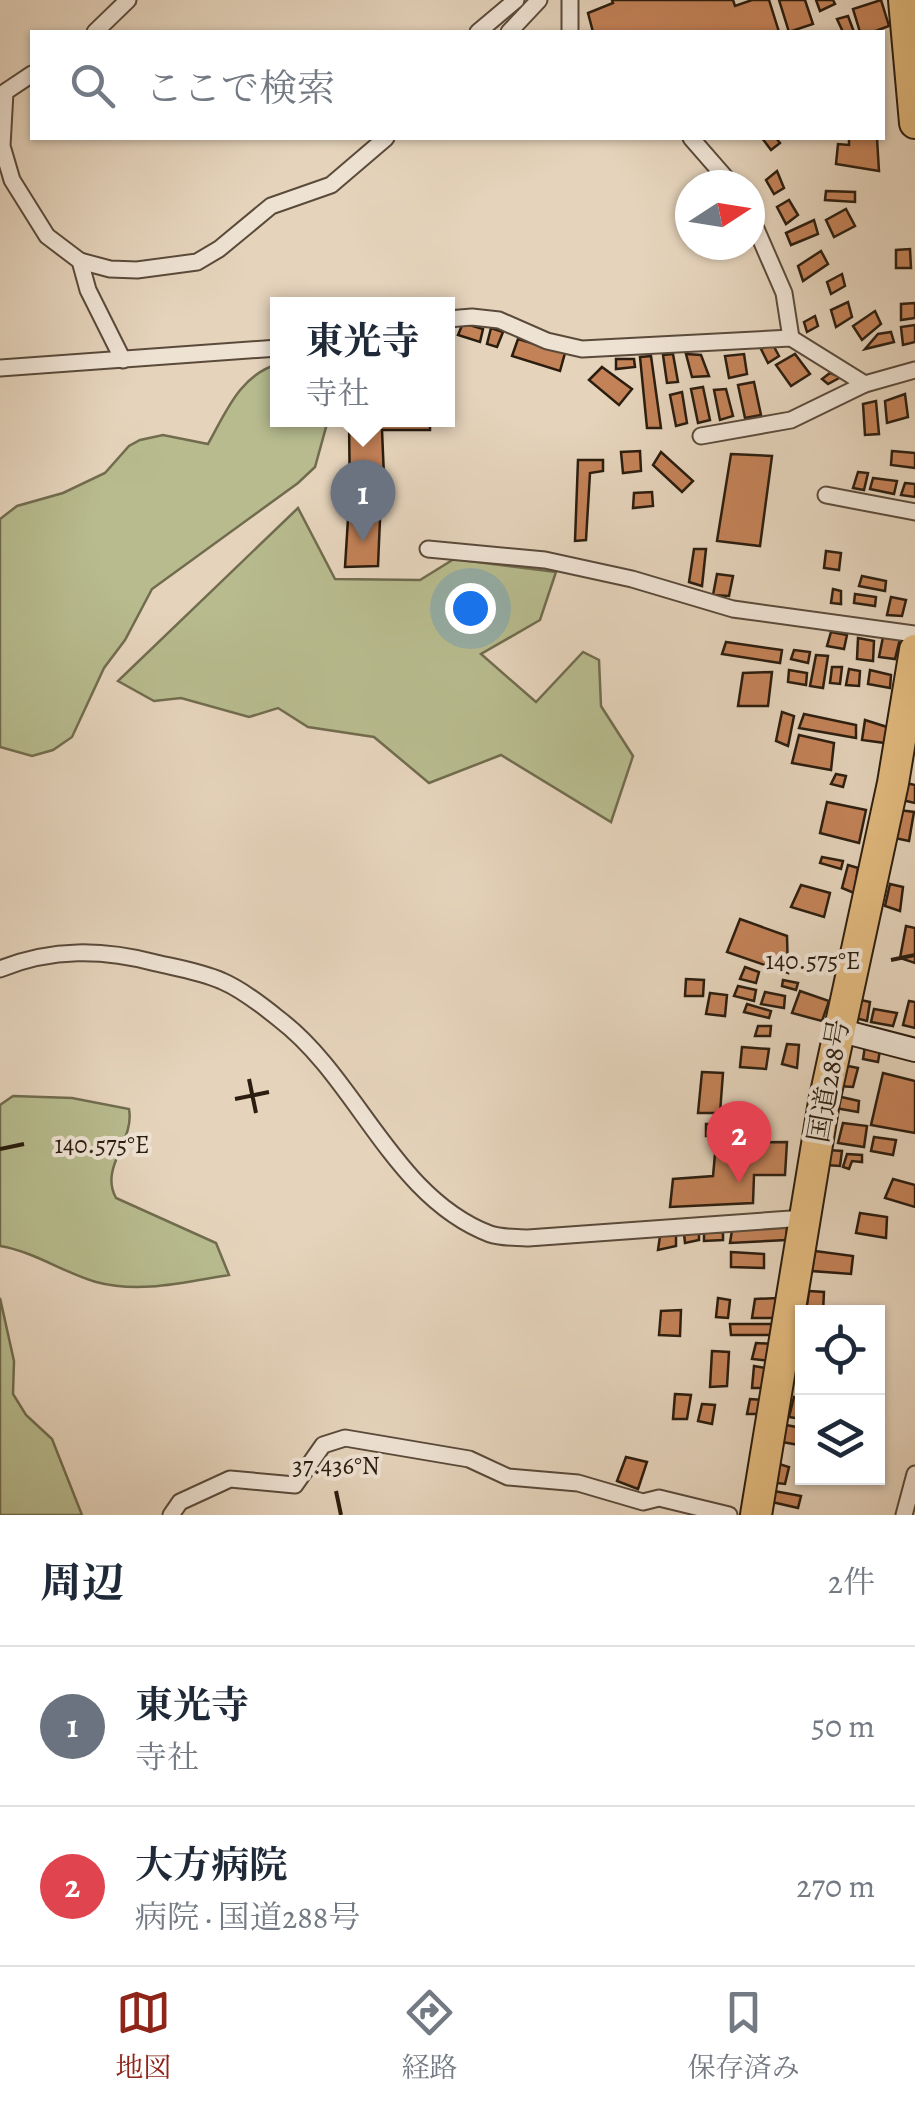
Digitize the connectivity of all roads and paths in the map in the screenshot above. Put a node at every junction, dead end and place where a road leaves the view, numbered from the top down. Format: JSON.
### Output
{"nodes":[{"id":1,"x":128,"y":0,"type":"edge"},
{"id":2,"x":516,"y":0,"type":"edge"},
{"id":3,"x":539,"y":0,"type":"edge"},
{"id":4,"x":570,"y":0,"type":"edge"},
{"id":5,"x":904,"y":0,"type":"edge"},
{"id":6,"x":97,"y":30,"type":"edge"},
{"id":7,"x":480,"y":30,"type":"edge"},
{"id":8,"x":511,"y":30,"type":"edge"},
{"id":9,"x":570,"y":30,"type":"edge"},
{"id":10,"x":30,"y":75,"type":"edge"},
{"id":11,"x":915,"y":123,"type":"edge"},
{"id":12,"x":384,"y":140,"type":"edge"},
{"id":13,"x":693,"y":140,"type":"edge"},
{"id":14,"x":719,"y":170,"type":"edge"},
{"id":15,"x":765,"y":244,"type":"edge"},
{"id":16,"x":80,"y":261,"type":"junction"},
{"id":17,"x":455,"y":318,"type":"edge"},
{"id":18,"x":791,"y":338,"type":"junction"},
{"id":19,"x":270,"y":349,"type":"edge"},
{"id":20,"x":124,"y":360,"type":"junction"},
{"id":21,"x":0,"y":368,"type":"edge"},
{"id":22,"x":915,"y":370,"type":"edge"},
{"id":23,"x":864,"y":384,"type":"junction"},
{"id":24,"x":701,"y":436,"type":"dead end"},
{"id":25,"x":826,"y":495,"type":"dead end"},
{"id":26,"x":915,"y":512,"type":"edge"},
{"id":27,"x":428,"y":549,"type":"dead end"},
{"id":28,"x":915,"y":634,"type":"edge"},
{"id":29,"x":915,"y":650,"type":"edge"},
{"id":30,"x":0,"y":969,"type":"edge"},
{"id":31,"x":838,"y":1030,"type":"junction"},
{"id":32,"x":915,"y":1050,"type":"edge"},
{"id":33,"x":805,"y":1218,"type":"junction"},
{"id":34,"x":915,"y":1474,"type":"edge"},
{"id":35,"x":909,"y":1507,"type":"edge"},
{"id":36,"x":172,"y":1515,"type":"edge"},
{"id":37,"x":729,"y":1515,"type":"edge"},
{"id":38,"x":756,"y":1515,"type":"edge"}],
"edges":[{"from":1,"to":6,"type":"street"},
{"from":2,"to":7,"type":"street"},
{"from":3,"to":8,"type":"street"},
{"from":4,"to":9,"type":"street"},
{"from":5,"to":11,"type":"highway"},
{"from":10,"to":16,"type":"street"},
{"from":12,"to":16,"type":"street"},
{"from":13,"to":14,"type":"street"},
{"from":15,"to":18,"type":"street"},
{"from":16,"to":20,"type":"street"},
{"from":17,"to":18,"type":"street"},
{"from":18,"to":23,"type":"street"},
{"from":19,"to":20,"type":"street"},
{"from":20,"to":21,"type":"street"},
{"from":22,"to":23,"type":"street"},
{"from":23,"to":24,"type":"street"},
{"from":25,"to":26,"type":"street"},
{"from":27,"to":28,"type":"street"},
{"from":29,"to":31,"type":"highway","name":"国道288号"},
{"from":30,"to":33,"type":"street"},
{"from":31,"to":32,"type":"main road"},
{"from":31,"to":33,"type":"highway","name":"国道288号"},
{"from":33,"to":38,"type":"highway","name":"国道288号"},
{"from":34,"to":35,"type":"street"},
{"from":36,"to":37,"type":"street"}]}
